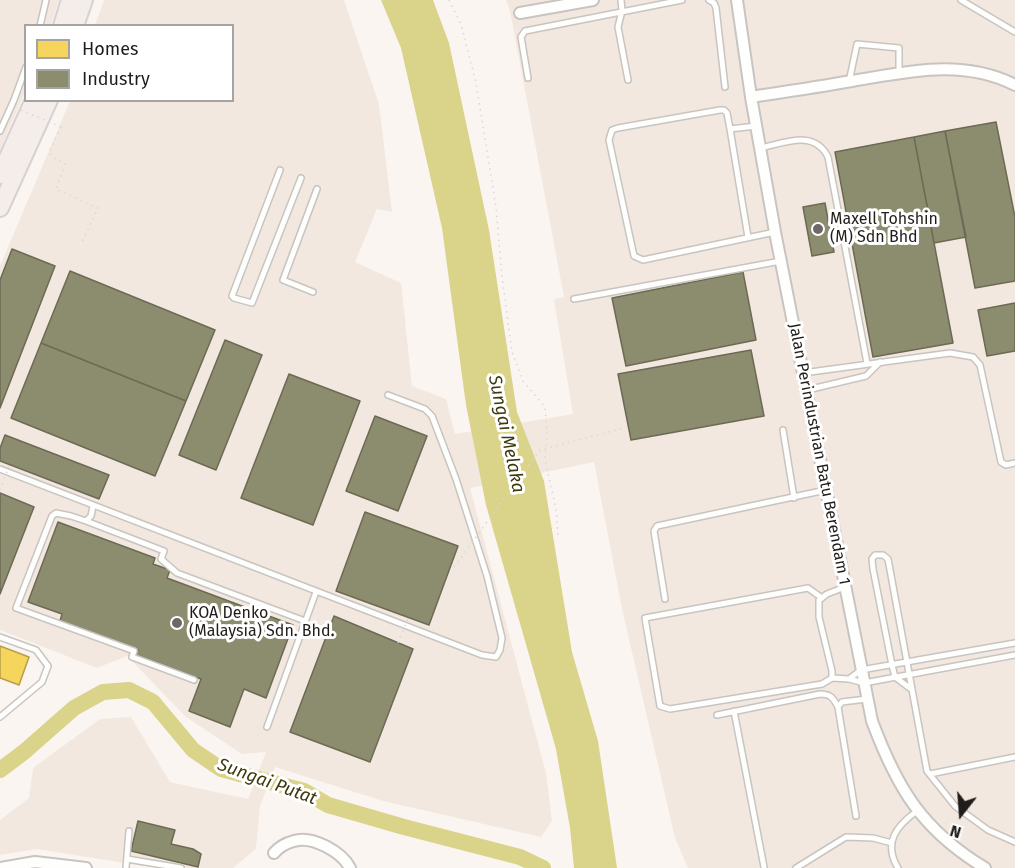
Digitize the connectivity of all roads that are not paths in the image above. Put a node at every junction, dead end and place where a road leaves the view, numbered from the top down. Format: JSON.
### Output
{"nodes":[{"id":1,"x":46,"y":0,"type":"edge"},
{"id":2,"x":70,"y":0,"type":"edge"},
{"id":3,"x":84,"y":0,"type":"edge"},
{"id":4,"x":593,"y":0,"type":"edge"},
{"id":5,"x":621,"y":0,"type":"edge"},
{"id":6,"x":682,"y":0,"type":"edge"},
{"id":7,"x":709,"y":0,"type":"edge"},
{"id":8,"x":737,"y":0,"type":"edge"},
{"id":9,"x":961,"y":0,"type":"edge"},
{"id":10,"x":622,"y":11,"type":"junction"},
{"id":11,"x":520,"y":13,"type":"dead end"},
{"id":12,"x":40,"y":24,"type":"edge"},
{"id":13,"x":63,"y":24,"type":"edge"},
{"id":14,"x":76,"y":24,"type":"edge"},
{"id":15,"x":1015,"y":32,"type":"edge"},
{"id":16,"x":24,"y":72,"type":"edge"},
{"id":17,"x":899,"y":73,"type":"junction"},
{"id":18,"x":528,"y":78,"type":"dead end"},
{"id":19,"x":628,"y":80,"type":"dead end"},
{"id":20,"x":849,"y":82,"type":"junction"},
{"id":21,"x":1015,"y":86,"type":"edge"},
{"id":22,"x":725,"y":87,"type":"dead end"},
{"id":23,"x":750,"y":98,"type":"junction"},
{"id":24,"x":48,"y":102,"type":"edge"},
{"id":25,"x":28,"y":105,"type":"edge"},
{"id":26,"x":756,"y":126,"type":"junction"},
{"id":27,"x":730,"y":129,"type":"junction"},
{"id":28,"x":0,"y":131,"type":"edge"},
{"id":29,"x":760,"y":148,"type":"junction"},
{"id":30,"x":280,"y":170,"type":"dead end"},
{"id":31,"x":0,"y":175,"type":"edge"},
{"id":32,"x":301,"y":178,"type":"dead end"},
{"id":33,"x":317,"y":189,"type":"dead end"},
{"id":34,"x":0,"y":207,"type":"edge"},
{"id":35,"x":775,"y":232,"type":"junction"},
{"id":36,"x":748,"y":237,"type":"junction"},
{"id":37,"x":782,"y":261,"type":"junction"},
{"id":38,"x":313,"y":292,"type":"dead end"},
{"id":39,"x":574,"y":299,"type":"dead end"},
{"id":40,"x":881,"y":361,"type":"junction"},
{"id":41,"x":867,"y":363,"type":"junction"},
{"id":42,"x":803,"y":373,"type":"junction"},
{"id":43,"x":806,"y":390,"type":"junction"},
{"id":44,"x":388,"y":395,"type":"dead end"},
{"id":45,"x":783,"y":430,"type":"dead end"},
{"id":46,"x":1015,"y":463,"type":"edge"},
{"id":47,"x":0,"y":469,"type":"edge"},
{"id":48,"x":826,"y":490,"type":"junction"},
{"id":49,"x":794,"y":498,"type":"junction"},
{"id":50,"x":93,"y":506,"type":"junction"},
{"id":51,"x":86,"y":521,"type":"junction"},
{"id":52,"x":845,"y":587,"type":"junction"},
{"id":53,"x":316,"y":592,"type":"junction"},
{"id":54,"x":822,"y":598,"type":"junction"},
{"id":55,"x":665,"y":599,"type":"dead end"},
{"id":56,"x":305,"y":621,"type":"junction"},
{"id":57,"x":0,"y":637,"type":"edge"},
{"id":58,"x":1015,"y":643,"type":"edge"},
{"id":59,"x":1015,"y":654,"type":"edge"},
{"id":60,"x":908,"y":662,"type":"junction"},
{"id":61,"x":892,"y":665,"type":"junction"},
{"id":62,"x":861,"y":670,"type":"junction"},
{"id":63,"x":910,"y":675,"type":"junction"},
{"id":64,"x":895,"y":677,"type":"junction"},
{"id":65,"x":832,"y":678,"type":"junction"},
{"id":66,"x":849,"y":679,"type":"junction"},
{"id":67,"x":194,"y":680,"type":"dead end"},
{"id":68,"x":864,"y":683,"type":"junction"},
{"id":69,"x":911,"y":689,"type":"junction"},
{"id":70,"x":867,"y":699,"type":"junction"},
{"id":71,"x":838,"y":707,"type":"junction"},
{"id":72,"x":734,"y":711,"type":"junction"},
{"id":73,"x":717,"y":715,"type":"dead end"},
{"id":74,"x":0,"y":717,"type":"edge"},
{"id":75,"x":267,"y":727,"type":"dead end"},
{"id":76,"x":1015,"y":757,"type":"edge"},
{"id":77,"x":930,"y":774,"type":"junction"},
{"id":78,"x":916,"y":811,"type":"junction"},
{"id":79,"x":856,"y":816,"type":"dead end"},
{"id":80,"x":129,"y":831,"type":"dead end"},
{"id":81,"x":1015,"y":842,"type":"edge"},
{"id":82,"x":892,"y":843,"type":"junction"},
{"id":83,"x":274,"y":853,"type":"dead end"},
{"id":84,"x":126,"y":859,"type":"junction"},
{"id":85,"x":764,"y":867,"type":"edge"},
{"id":86,"x":0,"y":868,"type":"edge"},
{"id":87,"x":86,"y":868,"type":"edge"},
{"id":88,"x":126,"y":868,"type":"edge"},
{"id":89,"x":181,"y":868,"type":"edge"},
{"id":90,"x":350,"y":868,"type":"edge"},
{"id":91,"x":796,"y":868,"type":"edge"},
{"id":92,"x":898,"y":868,"type":"edge"},
{"id":93,"x":985,"y":868,"type":"edge"}],
"edges":[{"from":1,"to":12,"type":"lane"},
{"from":2,"to":13,"type":"main road"},
{"from":3,"to":14,"type":"main road"},
{"from":4,"to":11,"type":"street"},
{"from":5,"to":10,"type":"lane"},
{"from":6,"to":10,"type":"lane"},
{"from":7,"to":22,"type":"lane"},
{"from":8,"to":23,"type":"street","name":"Jalan Perindustrian Batu Berendam 1"},
{"from":9,"to":15,"type":"lane"},
{"from":10,"to":18,"type":"lane"},
{"from":10,"to":19,"type":"lane"},
{"from":16,"to":28,"type":"lane"},
{"from":17,"to":20,"type":"street"},
{"from":17,"to":20,"type":"lane"},
{"from":17,"to":21,"type":"street"},
{"from":20,"to":23,"type":"street"},
{"from":23,"to":26,"type":"street","name":"Jalan Perindustrian Batu Berendam 1"},
{"from":24,"to":34,"type":"main road"},
{"from":25,"to":31,"type":"main road"},
{"from":26,"to":27,"type":"lane"},
{"from":26,"to":29,"type":"street","name":"Jalan Perindustrian Batu Berendam 1"},
{"from":27,"to":36,"type":"lane"},
{"from":27,"to":36,"type":"lane"},
{"from":29,"to":35,"type":"street","name":"Jalan Perindustrian Batu Berendam 1"},
{"from":29,"to":41,"type":"lane"},
{"from":30,"to":32,"type":"lane"},
{"from":33,"to":38,"type":"lane"},
{"from":35,"to":36,"type":"lane"},
{"from":35,"to":37,"type":"street","name":"Jalan Perindustrian Batu Berendam 1"},
{"from":37,"to":39,"type":"lane"},
{"from":37,"to":42,"type":"street","name":"Jalan Perindustrian Batu Berendam 1"},
{"from":40,"to":41,"type":"lane"},
{"from":40,"to":43,"type":"lane"},
{"from":40,"to":46,"type":"lane"},
{"from":41,"to":42,"type":"lane"},
{"from":42,"to":43,"type":"street","name":"Jalan Perindustrian Batu Berendam 1"},
{"from":43,"to":48,"type":"street","name":"Jalan Perindustrian Batu Berendam 1"},
{"from":44,"to":53,"type":"lane"},
{"from":45,"to":49,"type":"lane"},
{"from":47,"to":50,"type":"lane"},
{"from":48,"to":49,"type":"lane"},
{"from":48,"to":52,"type":"street","name":"Jalan Perindustrian Batu Berendam 1"},
{"from":49,"to":55,"type":"lane"},
{"from":50,"to":51,"type":"lane"},
{"from":50,"to":53,"type":"lane"},
{"from":51,"to":56,"type":"lane"},
{"from":51,"to":67,"type":"lane"},
{"from":52,"to":54,"type":"lane"},
{"from":52,"to":62,"type":"street","name":"Jalan Perindustrian Batu Berendam 1"},
{"from":53,"to":56,"type":"lane"},
{"from":54,"to":65,"type":"lane"},
{"from":54,"to":65,"type":"lane"},
{"from":56,"to":75,"type":"lane"},
{"from":57,"to":74,"type":"lane"},
{"from":58,"to":60,"type":"lane"},
{"from":59,"to":63,"type":"lane"},
{"from":60,"to":61,"type":"lane"},
{"from":60,"to":61,"type":"lane"},
{"from":60,"to":63,"type":"lane"},
{"from":61,"to":62,"type":"lane"},
{"from":61,"to":64,"type":"lane"},
{"from":62,"to":66,"type":"lane"},
{"from":62,"to":68,"type":"street","name":"Jalan Perindustrian Batu Berendam 1"},
{"from":63,"to":64,"type":"lane"},
{"from":63,"to":69,"type":"lane"},
{"from":64,"to":68,"type":"lane"},
{"from":64,"to":69,"type":"lane"},
{"from":65,"to":66,"type":"lane"},
{"from":66,"to":68,"type":"lane"},
{"from":68,"to":70,"type":"street","name":"Jalan Perindustrian Batu Berendam 1"},
{"from":69,"to":77,"type":"lane"},
{"from":70,"to":71,"type":"lane"},
{"from":70,"to":78,"type":"street","name":"Jalan Perindustrian Batu Berendam 1"},
{"from":71,"to":72,"type":"lane"},
{"from":71,"to":79,"type":"lane"},
{"from":72,"to":73,"type":"lane"},
{"from":72,"to":85,"type":"lane"},
{"from":76,"to":77,"type":"lane"},
{"from":77,"to":81,"type":"lane"},
{"from":78,"to":82,"type":"lane"},
{"from":78,"to":93,"type":"street","name":"Jalan Perindustrian Batu Berendam 1"},
{"from":80,"to":84,"type":"lane"},
{"from":82,"to":91,"type":"lane"},
{"from":82,"to":92,"type":"lane"},
{"from":83,"to":90,"type":"street"},
{"from":84,"to":88,"type":"lane"},
{"from":84,"to":89,"type":"lane"},
{"from":86,"to":87,"type":"street"}]}
